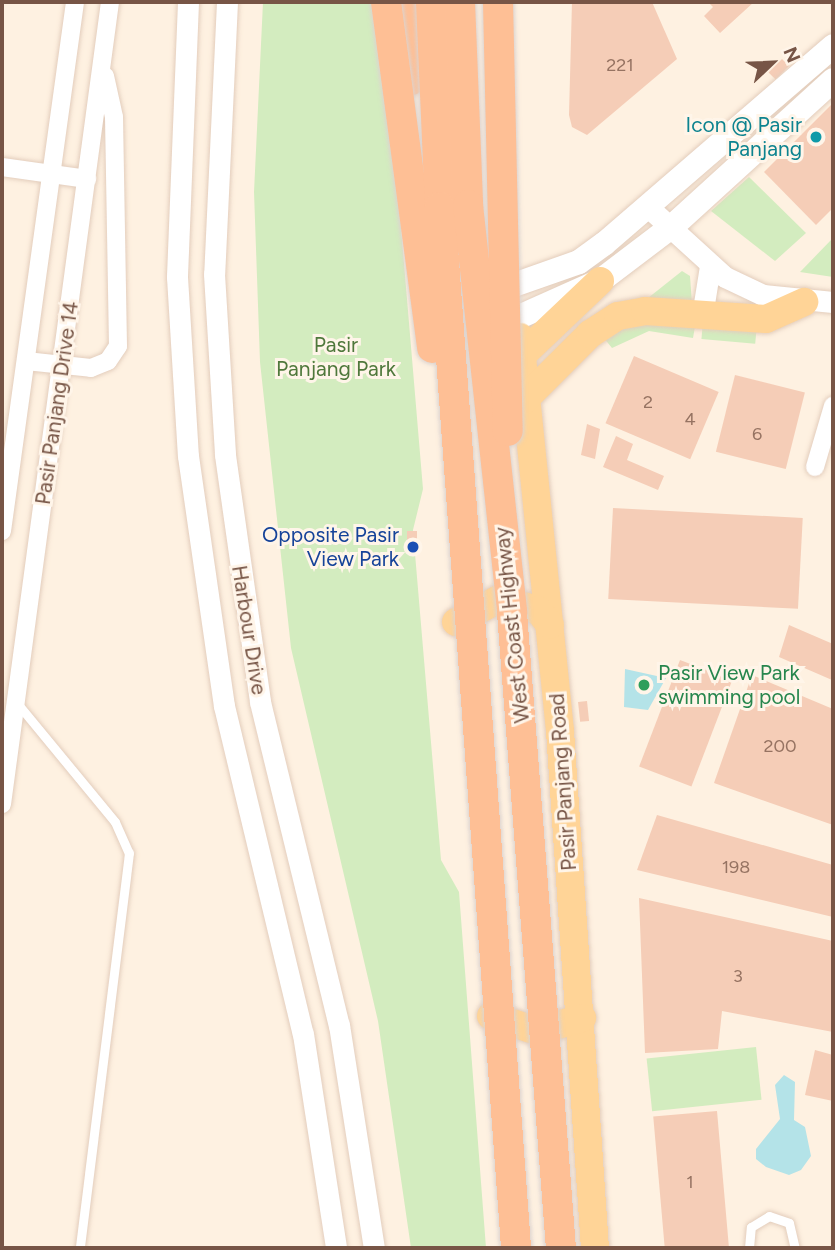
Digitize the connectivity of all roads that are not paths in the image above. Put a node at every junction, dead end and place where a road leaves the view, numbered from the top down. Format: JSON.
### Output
{"nodes":[{"id":1,"x":75,"y":2,"type":"edge"},
{"id":2,"x":110,"y":2,"type":"edge"},
{"id":3,"x":188,"y":2,"type":"edge"},
{"id":4,"x":227,"y":2,"type":"edge"},
{"id":5,"x":386,"y":2,"type":"edge"},
{"id":6,"x":402,"y":2,"type":"edge"},
{"id":7,"x":431,"y":2,"type":"edge"},
{"id":8,"x":460,"y":2,"type":"edge"},
{"id":9,"x":498,"y":2,"type":"edge"},
{"id":10,"x":512,"y":2,"type":"edge"},
{"id":11,"x":833,"y":46,"type":"edge"},
{"id":12,"x":102,"y":59,"type":"junction"},
{"id":13,"x":833,"y":80,"type":"edge"},
{"id":14,"x":2,"y":167,"type":"edge"},
{"id":15,"x":52,"y":174,"type":"junction"},
{"id":16,"x":87,"y":179,"type":"junction"},
{"id":17,"x":647,"y":206,"type":"junction"},
{"id":18,"x":669,"y":230,"type":"junction"},
{"id":19,"x":710,"y":266,"type":"junction"},
{"id":20,"x":600,"y":281,"type":"junction"},
{"id":21,"x":516,"y":282,"type":"junction"},
{"id":22,"x":431,"y":284,"type":"junction"},
{"id":23,"x":804,"y":302,"type":"junction"},
{"id":24,"x":833,"y":302,"type":"edge"},
{"id":25,"x":463,"y":305,"type":"junction"},
{"id":26,"x":702,"y":316,"type":"junction"},
{"id":27,"x":519,"y":317,"type":"junction"},
{"id":28,"x":435,"y":339,"type":"junction"},
{"id":29,"x":521,"y":356,"type":"junction"},
{"id":30,"x":26,"y":361,"type":"junction"},
{"id":31,"x":62,"y":365,"type":"junction"},
{"id":32,"x":523,"y":401,"type":"junction"},
{"id":33,"x":833,"y":406,"type":"edge"},
{"id":34,"x":815,"y":467,"type":"dead end"},
{"id":35,"x":2,"y":531,"type":"edge"},
{"id":36,"x":512,"y":613,"type":"junction"},
{"id":37,"x":463,"y":616,"type":"junction"},
{"id":38,"x":550,"y":625,"type":"junction"},
{"id":39,"x":16,"y":701,"type":"junction"},
{"id":40,"x":2,"y":804,"type":"edge"},
{"id":41,"x":491,"y":1016,"type":"junction"},
{"id":42,"x":582,"y":1018,"type":"junction"},
{"id":43,"x":80,"y":1248,"type":"edge"},
{"id":44,"x":336,"y":1248,"type":"edge"},
{"id":45,"x":374,"y":1248,"type":"edge"},
{"id":46,"x":507,"y":1248,"type":"edge"},
{"id":47,"x":516,"y":1248,"type":"edge"},
{"id":48,"x":561,"y":1248,"type":"edge"},
{"id":49,"x":595,"y":1248,"type":"edge"},
{"id":50,"x":749,"y":1248,"type":"edge"},
{"id":51,"x":795,"y":1248,"type":"edge"}],
"edges":[{"from":1,"to":15,"type":"street","name":"Pasir Panjang Drive 14"},
{"from":2,"to":12,"type":"street","name":"Pasir Panjang Drive 14"},
{"from":3,"to":44,"type":"street","name":"Harbour Drive"},
{"from":4,"to":45,"type":"street","name":"Harbour Drive"},
{"from":5,"to":37,"type":"highway","bridge":true},
{"from":6,"to":22,"type":"highway"},
{"from":7,"to":37,"type":"highway","name":"West Coast Highway","bridge":true},
{"from":8,"to":36,"type":"highway","name":"West Coast Highway","bridge":true},
{"from":9,"to":36,"type":"highway","bridge":true},
{"from":10,"to":21,"type":"highway"},
{"from":11,"to":17,"type":"main road"},
{"from":12,"to":16,"type":"street","name":"Pasir Panjang Drive 14"},
{"from":12,"to":31,"type":"street"},
{"from":13,"to":18,"type":"main road"},
{"from":14,"to":15,"type":"street"},
{"from":15,"to":16,"type":"street"},
{"from":15,"to":30,"type":"street","name":"Pasir Panjang Drive 14"},
{"from":16,"to":31,"type":"street","name":"Pasir Panjang Drive 14"},
{"from":17,"to":18,"type":"street"},
{"from":17,"to":21,"type":"main road"},
{"from":18,"to":19,"type":"street"},
{"from":18,"to":20,"type":"main road"},
{"from":19,"to":23,"type":"street"},
{"from":19,"to":26,"type":"street"},
{"from":20,"to":27,"type":"main road"},
{"from":20,"to":29,"type":"main road"},
{"from":21,"to":25,"type":"main road"},
{"from":21,"to":27,"type":"main road","name":"Pasir Panjang Road"},
{"from":22,"to":25,"type":"main road"},
{"from":22,"to":28,"type":"main road"},
{"from":23,"to":24,"type":"street"},
{"from":23,"to":26,"type":"main road"},
{"from":25,"to":27,"type":"main road"},
{"from":25,"to":28,"type":"main road"},
{"from":26,"to":32,"type":"main road"},
{"from":27,"to":29,"type":"main road","name":"Pasir Panjang Road"},
{"from":28,"to":37,"type":"main road"},
{"from":29,"to":32,"type":"main road","name":"Pasir Panjang Road"},
{"from":30,"to":31,"type":"street"},
{"from":30,"to":35,"type":"street","name":"Pasir Panjang Drive 14"},
{"from":31,"to":39,"type":"street","name":"Pasir Panjang Drive 14"},
{"from":32,"to":38,"type":"main road","name":"Pasir Panjang Road"},
{"from":33,"to":34,"type":"street"},
{"from":36,"to":48,"type":"highway","name":"West Coast Highway","bridge":true},
{"from":37,"to":38,"type":"main road"},
{"from":37,"to":41,"type":"main road"},
{"from":37,"to":47,"type":"highway","name":"West Coast Highway","bridge":true},
{"from":38,"to":42,"type":"main road","name":"Pasir Panjang Road"},
{"from":39,"to":40,"type":"street","name":"Pasir Panjang Drive 14"},
{"from":39,"to":43,"type":"lane"},
{"from":41,"to":42,"type":"main road"},
{"from":41,"to":46,"type":"main road"},
{"from":42,"to":49,"type":"main road","name":"Pasir Panjang Road"},
{"from":50,"to":51,"type":"lane"}]}
